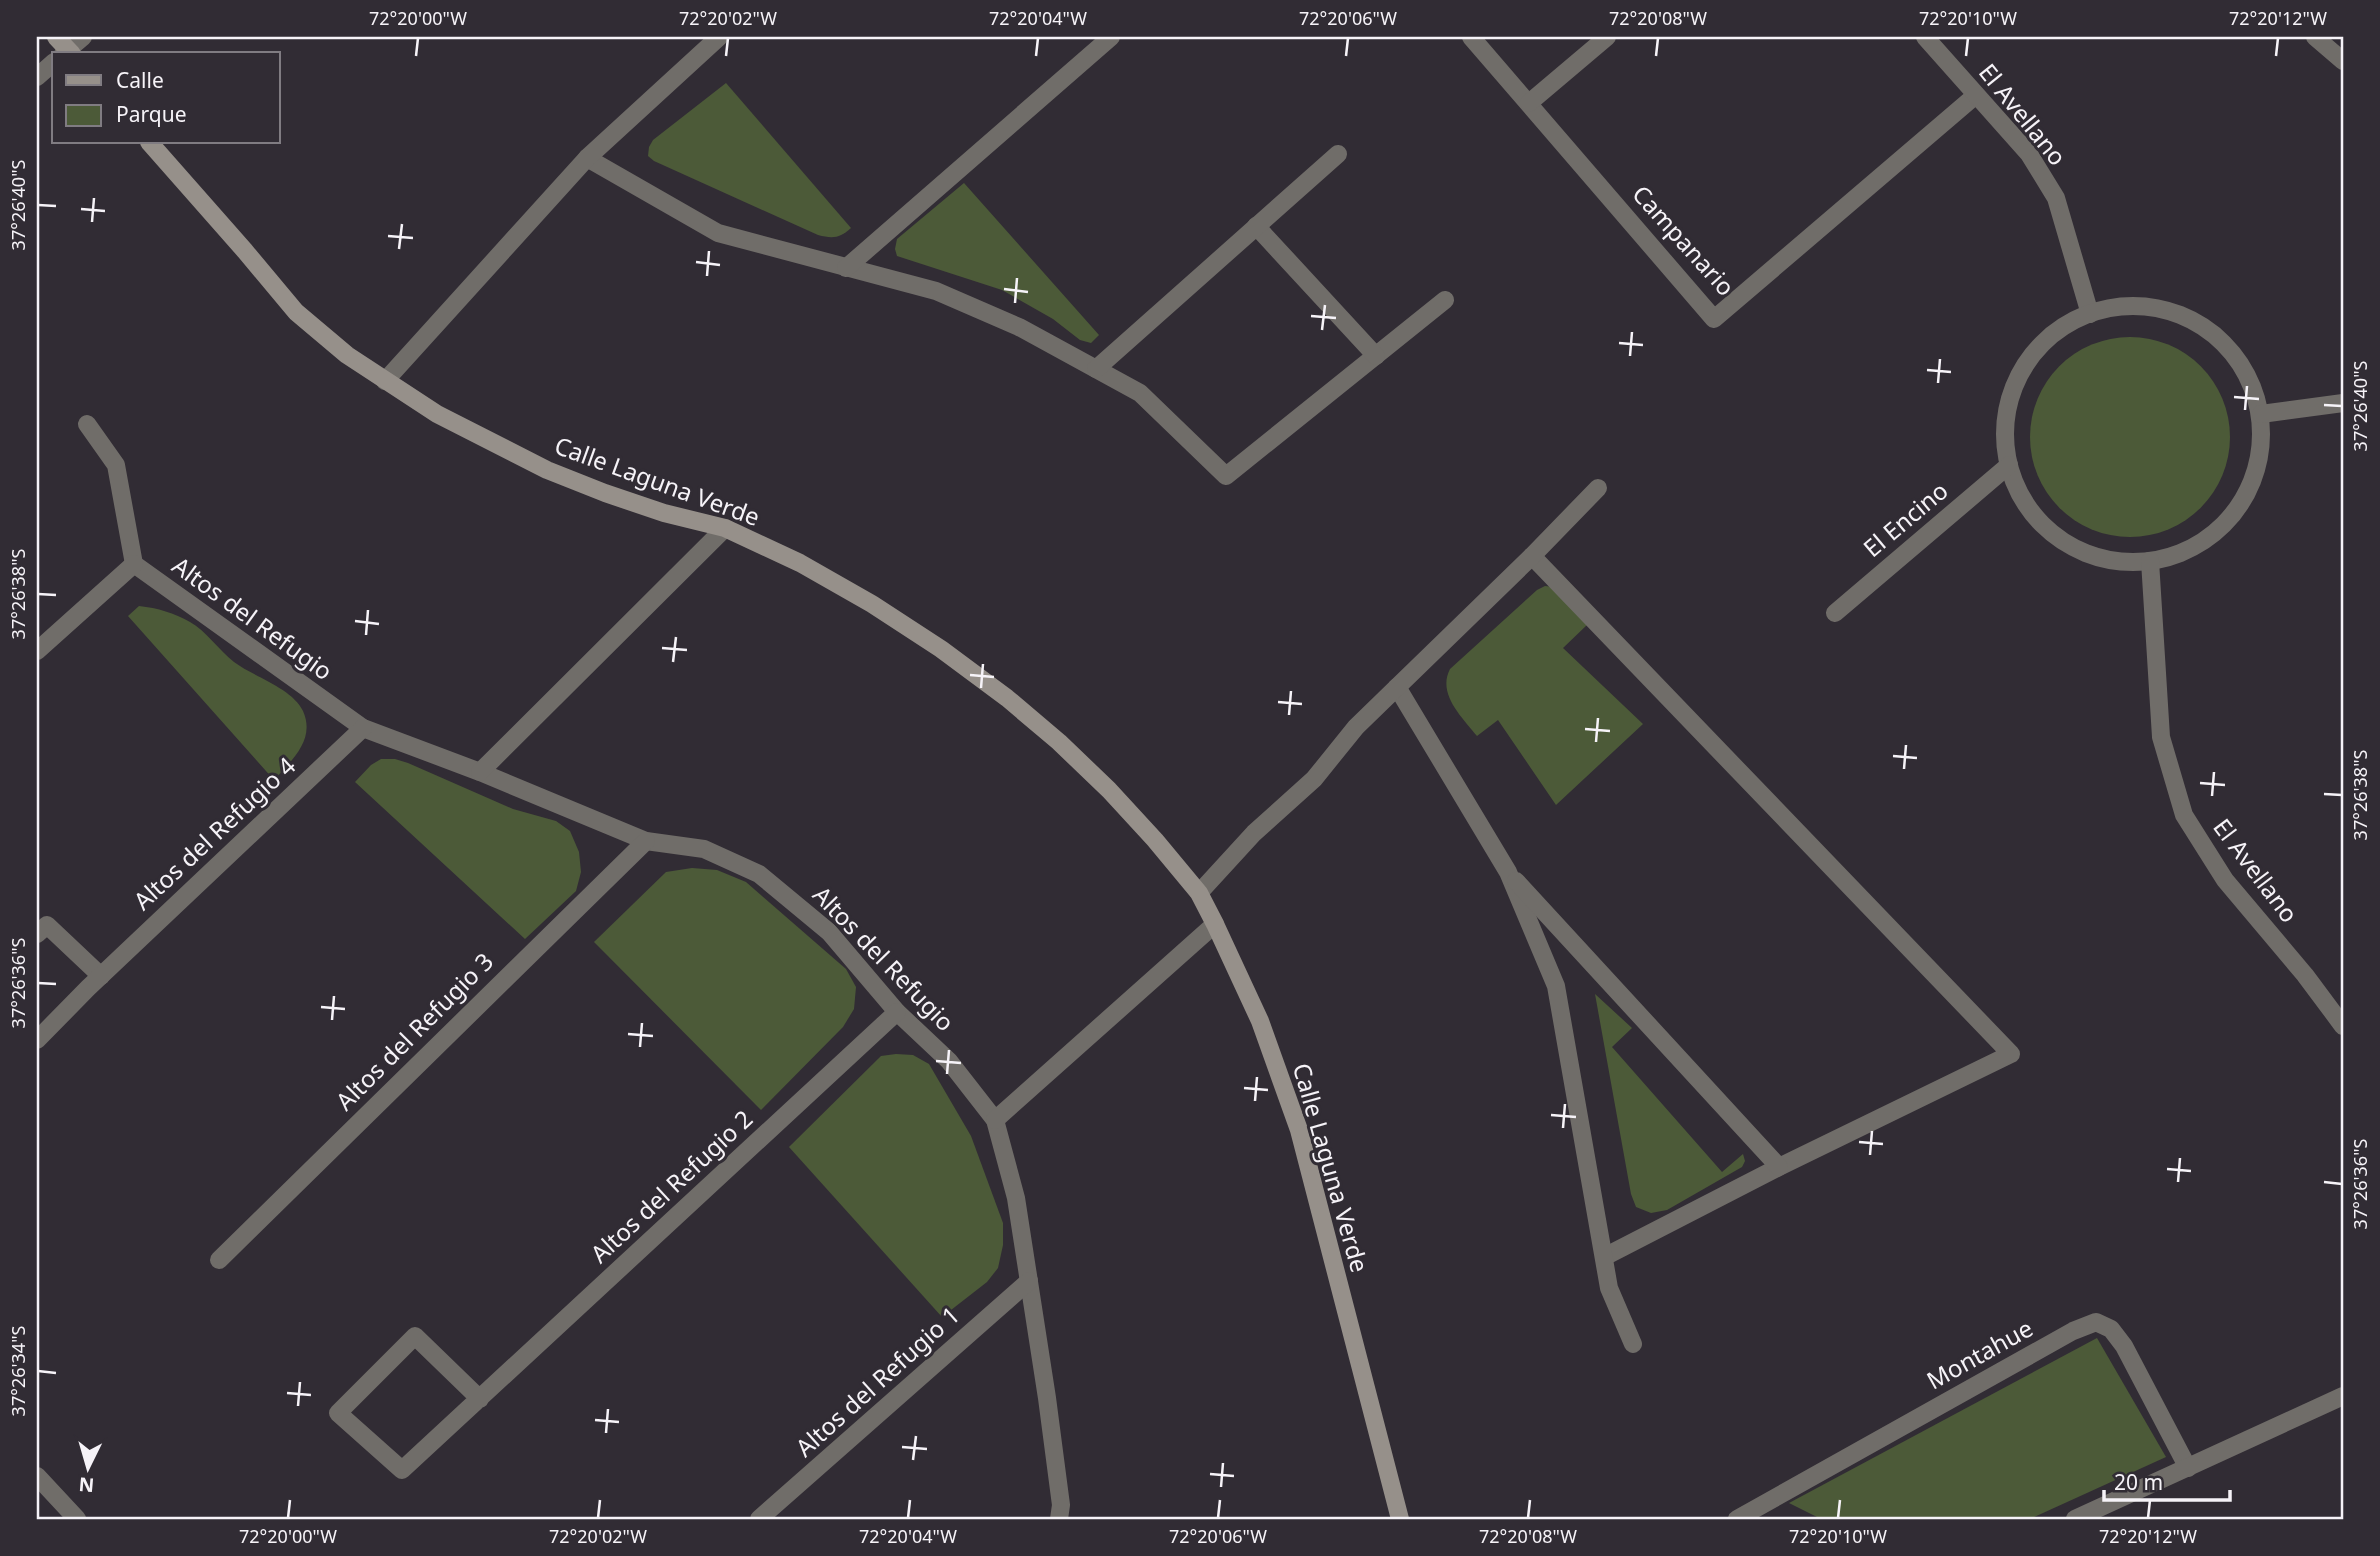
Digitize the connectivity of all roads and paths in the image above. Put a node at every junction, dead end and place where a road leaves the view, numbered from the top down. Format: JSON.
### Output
{"nodes":[{"id":1,"x":83,"y":37,"type":"edge"},
{"id":2,"x":719,"y":37,"type":"edge"},
{"id":3,"x":1471,"y":37,"type":"edge"},
{"id":4,"x":1607,"y":37,"type":"edge"},
{"id":5,"x":1925,"y":37,"type":"edge"},
{"id":6,"x":2315,"y":37,"type":"edge"},
{"id":7,"x":1107,"y":38,"type":"edge"},
{"id":8,"x":63,"y":51,"type":"edge"},
{"id":9,"x":2343,"y":61,"type":"edge"},
{"id":10,"x":52,"y":62,"type":"edge"},
{"id":11,"x":37,"y":77,"type":"edge"},
{"id":12,"x":1976,"y":95,"type":"junction"},
{"id":13,"x":1529,"y":103,"type":"junction"},
{"id":14,"x":151,"y":144,"type":"edge"},
{"id":15,"x":1338,"y":154,"type":"dead end"},
{"id":16,"x":587,"y":158,"type":"junction"},
{"id":17,"x":1256,"y":226,"type":"junction"},
{"id":18,"x":846,"y":268,"type":"junction"},
{"id":19,"x":1446,"y":300,"type":"dead end"},
{"id":20,"x":2090,"y":314,"type":"junction"},
{"id":21,"x":1376,"y":356,"type":"junction"},
{"id":22,"x":1096,"y":369,"type":"junction"},
{"id":23,"x":386,"y":381,"type":"junction"},
{"id":24,"x":2343,"y":404,"type":"edge"},
{"id":25,"x":2261,"y":414,"type":"junction"},
{"id":26,"x":87,"y":424,"type":"dead end"},
{"id":27,"x":2009,"y":465,"type":"junction"},
{"id":28,"x":1598,"y":488,"type":"dead end"},
{"id":29,"x":725,"y":528,"type":"junction"},
{"id":30,"x":1532,"y":556,"type":"junction"},
{"id":31,"x":2150,"y":561,"type":"junction"},
{"id":32,"x":134,"y":564,"type":"junction"},
{"id":33,"x":1835,"y":613,"type":"dead end"},
{"id":34,"x":37,"y":651,"type":"edge"},
{"id":35,"x":1397,"y":687,"type":"junction"},
{"id":36,"x":363,"y":728,"type":"junction"},
{"id":37,"x":480,"y":772,"type":"junction"},
{"id":38,"x":646,"y":841,"type":"junction"},
{"id":39,"x":1508,"y":872,"type":"junction"},
{"id":40,"x":1199,"y":892,"type":"junction"},
{"id":41,"x":1214,"y":924,"type":"junction"},
{"id":42,"x":37,"y":934,"type":"edge"},
{"id":43,"x":101,"y":976,"type":"junction"},
{"id":44,"x":897,"y":1012,"type":"junction"},
{"id":45,"x":2343,"y":1026,"type":"edge"},
{"id":46,"x":37,"y":1040,"type":"edge"},
{"id":47,"x":995,"y":1120,"type":"junction"},
{"id":48,"x":1779,"y":1167,"type":"junction"},
{"id":49,"x":1604,"y":1257,"type":"junction"},
{"id":50,"x":219,"y":1260,"type":"dead end"},
{"id":51,"x":1029,"y":1281,"type":"junction"},
{"id":52,"x":1633,"y":1344,"type":"dead end"},
{"id":53,"x":2343,"y":1395,"type":"edge"},
{"id":54,"x":480,"y":1399,"type":"junction"},
{"id":55,"x":2188,"y":1468,"type":"junction"},
{"id":56,"x":37,"y":1476,"type":"edge"},
{"id":57,"x":77,"y":1519,"type":"edge"},
{"id":58,"x":759,"y":1519,"type":"edge"},
{"id":59,"x":1059,"y":1519,"type":"edge"},
{"id":60,"x":1400,"y":1519,"type":"edge"},
{"id":61,"x":1737,"y":1519,"type":"edge"},
{"id":62,"x":2075,"y":1519,"type":"edge"}],
"edges":[{"from":1,"to":8,"type":"street"},
{"from":2,"to":16,"type":"street"},
{"from":3,"to":13,"type":"street","name":"Campanario"},
{"from":4,"to":13,"type":"street"},
{"from":5,"to":12,"type":"street","name":"El Avellano"},
{"from":6,"to":9,"type":"street"},
{"from":7,"to":18,"type":"street"},
{"from":10,"to":11,"type":"street"},
{"from":12,"to":13,"type":"street","name":"Campanario"},
{"from":12,"to":20,"type":"street","name":"El Avellano"},
{"from":14,"to":23,"type":"street","name":"Calle Laguna Verde"},
{"from":15,"to":17,"type":"street"},
{"from":16,"to":18,"type":"street"},
{"from":16,"to":23,"type":"street"},
{"from":17,"to":21,"type":"street"},
{"from":17,"to":22,"type":"street"},
{"from":18,"to":22,"type":"street"},
{"from":19,"to":21,"type":"street"},
{"from":20,"to":25,"type":"street"},
{"from":20,"to":27,"type":"street"},
{"from":21,"to":22,"type":"street"},
{"from":23,"to":29,"type":"street","name":"Calle Laguna Verde"},
{"from":24,"to":25,"type":"street"},
{"from":25,"to":31,"type":"street"},
{"from":26,"to":32,"type":"street","name":"Altos del Refugio"},
{"from":27,"to":31,"type":"street"},
{"from":27,"to":33,"type":"street","name":"El Encino"},
{"from":28,"to":30,"type":"street"},
{"from":29,"to":37,"type":"street"},
{"from":29,"to":40,"type":"street","name":"Calle Laguna Verde"},
{"from":30,"to":35,"type":"street"},
{"from":30,"to":48,"type":"street"},
{"from":31,"to":45,"type":"street","name":"El Avellano"},
{"from":32,"to":34,"type":"street"},
{"from":32,"to":36,"type":"street","name":"Altos del Refugio"},
{"from":35,"to":39,"type":"street"},
{"from":35,"to":40,"type":"street"},
{"from":36,"to":37,"type":"street","name":"Altos del Refugio"},
{"from":36,"to":43,"type":"street","name":"Altos del Refugio 4"},
{"from":37,"to":38,"type":"street","name":"Altos del Refugio"},
{"from":38,"to":44,"type":"street","name":"Altos del Refugio"},
{"from":38,"to":50,"type":"street","name":"Altos del Refugio 3"},
{"from":39,"to":48,"type":"street"},
{"from":39,"to":49,"type":"street"},
{"from":40,"to":41,"type":"street","name":"Calle Laguna Verde"},
{"from":41,"to":47,"type":"street"},
{"from":41,"to":60,"type":"street","name":"Calle Laguna Verde"},
{"from":42,"to":43,"type":"street"},
{"from":43,"to":46,"type":"street","name":"Altos del Refugio 4"},
{"from":44,"to":47,"type":"street","name":"Altos del Refugio"},
{"from":44,"to":54,"type":"street","name":"Altos del Refugio 2"},
{"from":47,"to":51,"type":"street","name":"Altos del Refugio"},
{"from":48,"to":49,"type":"street"},
{"from":49,"to":52,"type":"street"},
{"from":51,"to":58,"type":"street","name":"Altos del Refugio 1"},
{"from":51,"to":59,"type":"street","name":"Altos del Refugio"},
{"from":53,"to":55,"type":"street"},
{"from":54,"to":54,"type":"street","name":"Altos del Refugio 2"},
{"from":55,"to":61,"type":"street","name":"Montahue"},
{"from":55,"to":62,"type":"street"},
{"from":56,"to":57,"type":"street"}]}
